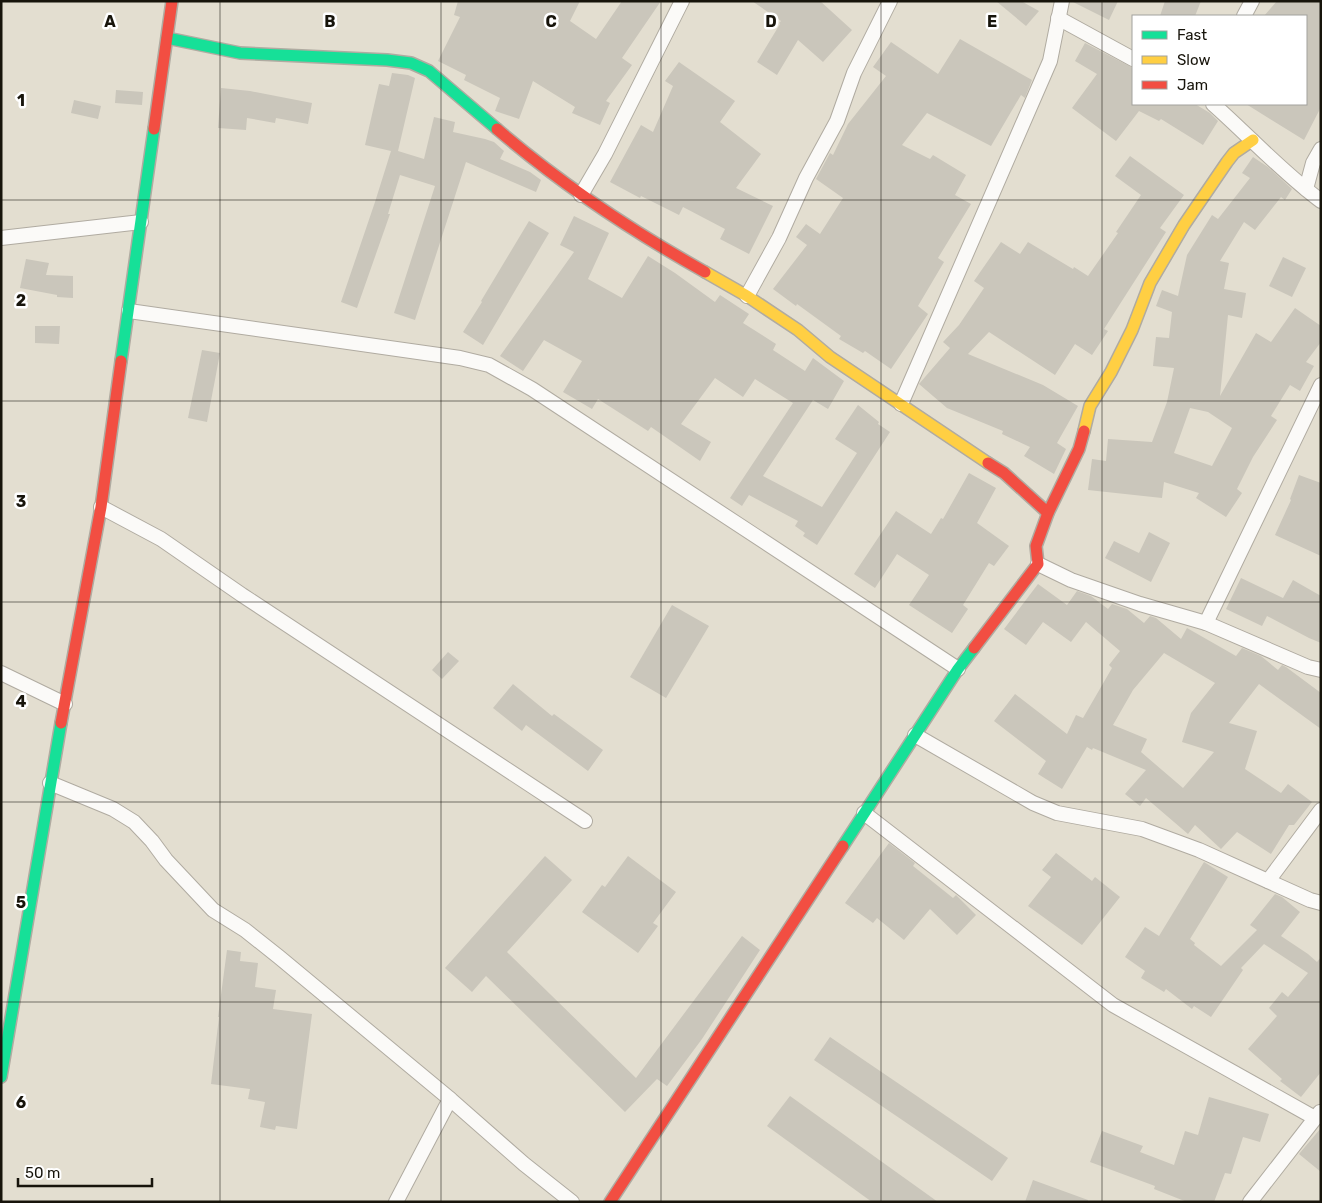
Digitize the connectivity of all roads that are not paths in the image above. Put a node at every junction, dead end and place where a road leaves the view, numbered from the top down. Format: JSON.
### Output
{"nodes":[{"id":1,"x":172,"y":1,"type":"edge"},
{"id":2,"x":682,"y":1,"type":"edge"},
{"id":3,"x":890,"y":1,"type":"edge"},
{"id":4,"x":1252,"y":1,"type":"edge"},
{"id":5,"x":1059,"y":7,"type":"edge"},
{"id":6,"x":1245,"y":15,"type":"edge"},
{"id":7,"x":166,"y":38,"type":"junction"},
{"id":8,"x":1132,"y":58,"type":"edge"},
{"id":9,"x":1214,"y":105,"type":"edge"},
{"id":10,"x":1253,"y":140,"type":"junction"},
{"id":11,"x":1321,"y":149,"type":"edge"},
{"id":12,"x":1314,"y":163,"type":"junction"},
{"id":13,"x":1291,"y":178,"type":"junction"},
{"id":14,"x":1306,"y":189,"type":"junction"},
{"id":15,"x":581,"y":195,"type":"junction"},
{"id":16,"x":1321,"y":201,"type":"edge"},
{"id":17,"x":141,"y":222,"type":"junction"},
{"id":18,"x":1,"y":238,"type":"edge"},
{"id":19,"x":747,"y":296,"type":"junction"},
{"id":20,"x":128,"y":311,"type":"junction"},
{"id":21,"x":1321,"y":385,"type":"edge"},
{"id":22,"x":901,"y":404,"type":"junction"},
{"id":23,"x":101,"y":507,"type":"junction"},
{"id":24,"x":1048,"y":513,"type":"junction"},
{"id":25,"x":1038,"y":564,"type":"junction"},
{"id":26,"x":1206,"y":623,"type":"junction"},
{"id":27,"x":958,"y":669,"type":"junction"},
{"id":28,"x":1321,"y":670,"type":"edge"},
{"id":29,"x":1,"y":673,"type":"edge"},
{"id":30,"x":65,"y":704,"type":"junction"},
{"id":31,"x":915,"y":735,"type":"junction"},
{"id":32,"x":50,"y":784,"type":"junction"},
{"id":33,"x":1321,"y":810,"type":"edge"},
{"id":34,"x":864,"y":812,"type":"junction"},
{"id":35,"x":585,"y":821,"type":"dead end"},
{"id":36,"x":1268,"y":881,"type":"junction"},
{"id":37,"x":1321,"y":903,"type":"edge"},
{"id":38,"x":8,"y":994,"type":"edge"},
{"id":39,"x":1,"y":1077,"type":"edge"},
{"id":40,"x":450,"y":1099,"type":"junction"},
{"id":41,"x":1318,"y":1115,"type":"edge"},
{"id":42,"x":396,"y":1202,"type":"edge"},
{"id":43,"x":572,"y":1202,"type":"edge"},
{"id":44,"x":610,"y":1202,"type":"edge"},
{"id":45,"x":1250,"y":1202,"type":"edge"}],
"edges":[{"from":1,"to":7,"type":"street"},
{"from":2,"to":15,"type":"street"},
{"from":3,"to":19,"type":"street"},
{"from":4,"to":6,"type":"street"},
{"from":5,"to":8,"type":"street"},
{"from":5,"to":22,"type":"street"},
{"from":7,"to":15,"type":"street"},
{"from":7,"to":17,"type":"street"},
{"from":9,"to":10,"type":"street"},
{"from":10,"to":13,"type":"street"},
{"from":10,"to":24,"type":"street"},
{"from":11,"to":12,"type":"street"},
{"from":12,"to":13,"type":"street"},
{"from":12,"to":14,"type":"street"},
{"from":13,"to":14,"type":"street"},
{"from":14,"to":16,"type":"street"},
{"from":15,"to":19,"type":"street"},
{"from":17,"to":18,"type":"street"},
{"from":17,"to":20,"type":"street"},
{"from":19,"to":22,"type":"street"},
{"from":20,"to":23,"type":"street"},
{"from":20,"to":27,"type":"street"},
{"from":21,"to":26,"type":"street"},
{"from":22,"to":24,"type":"street"},
{"from":23,"to":30,"type":"street"},
{"from":23,"to":35,"type":"street"},
{"from":24,"to":25,"type":"street"},
{"from":25,"to":26,"type":"street"},
{"from":25,"to":27,"type":"street"},
{"from":26,"to":28,"type":"street"},
{"from":27,"to":31,"type":"street"},
{"from":29,"to":30,"type":"street"},
{"from":30,"to":32,"type":"street"},
{"from":31,"to":34,"type":"street"},
{"from":31,"to":36,"type":"street"},
{"from":32,"to":38,"type":"street"},
{"from":32,"to":40,"type":"street"},
{"from":33,"to":36,"type":"street"},
{"from":34,"to":41,"type":"street"},
{"from":34,"to":44,"type":"street"},
{"from":36,"to":37,"type":"street"},
{"from":38,"to":39,"type":"street"},
{"from":40,"to":42,"type":"street"},
{"from":40,"to":43,"type":"street"},
{"from":41,"to":45,"type":"street"}]}
